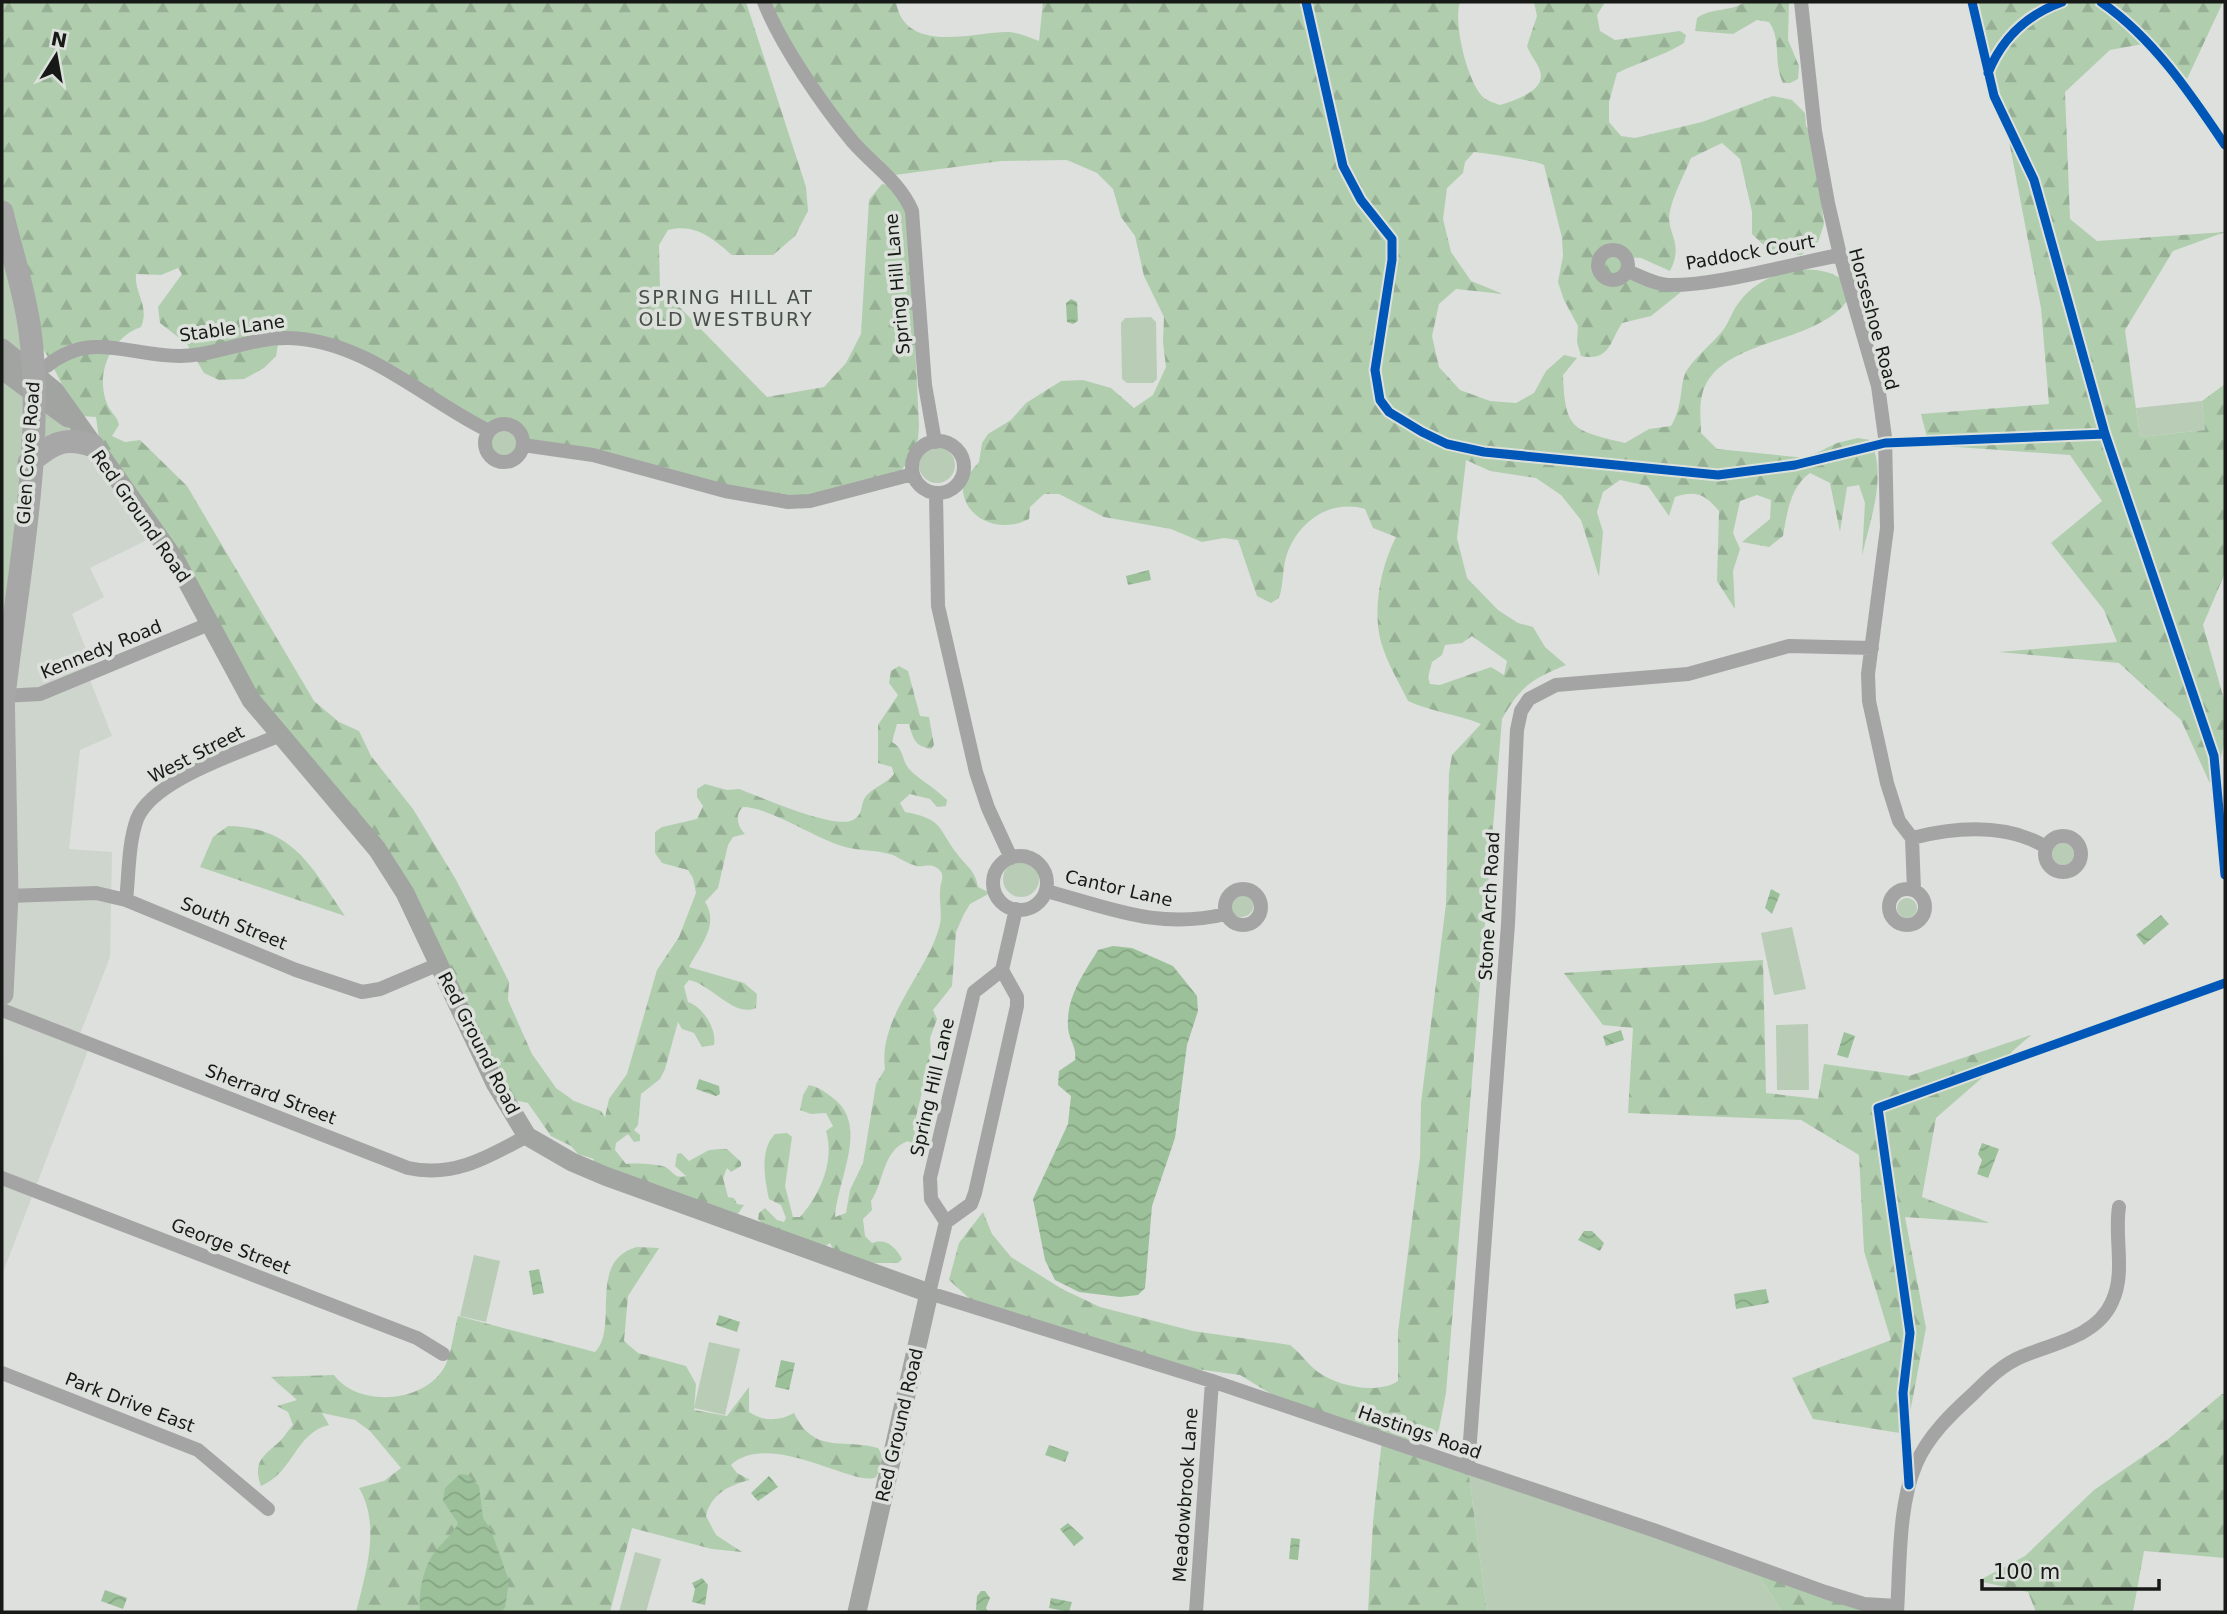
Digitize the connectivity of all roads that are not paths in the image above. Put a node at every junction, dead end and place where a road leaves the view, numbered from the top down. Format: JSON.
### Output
{"nodes":[{"id":1,"x":764,"y":2,"type":"edge"},
{"id":2,"x":1801,"y":2,"type":"edge"},
{"id":3,"x":2,"y":212,"type":"edge"},
{"id":4,"x":1840,"y":255,"type":"junction"},
{"id":5,"x":1627,"y":271,"type":"dead end"},
{"id":6,"x":2,"y":348,"type":"edge"},
{"id":7,"x":2,"y":370,"type":"edge"},
{"id":8,"x":38,"y":377,"type":"junction"},
{"id":9,"x":489,"y":431,"type":"junction"},
{"id":10,"x":86,"y":436,"type":"junction"},
{"id":11,"x":935,"y":442,"type":"junction"},
{"id":12,"x":523,"y":446,"type":"junction"},
{"id":13,"x":29,"y":463,"type":"junction"},
{"id":14,"x":913,"y":474,"type":"junction"},
{"id":15,"x":936,"y":493,"type":"junction"},
{"id":16,"x":209,"y":624,"type":"junction"},
{"id":17,"x":1872,"y":648,"type":"junction"},
{"id":18,"x":2,"y":670,"type":"edge"},
{"id":19,"x":3,"y":696,"type":"edge"},
{"id":20,"x":280,"y":735,"type":"junction"},
{"id":21,"x":1912,"y":838,"type":"junction"},
{"id":22,"x":2046,"y":846,"type":"dead end"},
{"id":23,"x":1010,"y":858,"type":"junction"},
{"id":24,"x":1914,"y":890,"type":"dead end"},
{"id":25,"x":1046,"y":891,"type":"junction"},
{"id":26,"x":7,"y":896,"type":"junction"},
{"id":27,"x":126,"y":901,"type":"junction"},
{"id":28,"x":1016,"y":909,"type":"junction"},
{"id":29,"x":1226,"y":914,"type":"dead end"},
{"id":30,"x":439,"y":964,"type":"junction"},
{"id":31,"x":1002,"y":970,"type":"junction"},
{"id":32,"x":2,"y":994,"type":"edge"},
{"id":33,"x":2,"y":1010,"type":"edge"},
{"id":34,"x":527,"y":1136,"type":"junction"},
{"id":35,"x":2,"y":1178,"type":"edge"},
{"id":36,"x":2119,"y":1207,"type":"dead end"},
{"id":37,"x":946,"y":1222,"type":"junction"},
{"id":38,"x":929,"y":1293,"type":"junction"},
{"id":39,"x":443,"y":1354,"type":"dead end"},
{"id":40,"x":2,"y":1373,"type":"edge"},
{"id":41,"x":1212,"y":1381,"type":"junction"},
{"id":42,"x":1468,"y":1468,"type":"junction"},
{"id":43,"x":268,"y":1509,"type":"dead end"},
{"id":44,"x":1897,"y":1609,"type":"edge"},
{"id":45,"x":857,"y":1612,"type":"edge"},
{"id":46,"x":1196,"y":1612,"type":"edge"}],
"edges":[{"from":1,"to":11,"type":"street","name":"Spring Hill Lane"},
{"from":2,"to":4,"type":"street","name":"Horseshoe Road"},
{"from":3,"to":8,"type":"main road","name":"Glen Cove Road"},
{"from":4,"to":5,"type":"street","name":"Paddock Court"},
{"from":4,"to":17,"type":"street","name":"Horseshoe Road"},
{"from":6,"to":8,"type":"street"},
{"from":7,"to":8,"type":"street"},
{"from":8,"to":9,"type":"street","name":"Stable Lane"},
{"from":8,"to":10,"type":"street","name":"Red Ground Road"},
{"from":8,"to":10,"type":"street","name":"Red Ground Road"},
{"from":8,"to":13,"type":"main road","name":"Glen Cove Road"},
{"from":9,"to":12,"type":"street","name":"Stable Lane"},
{"from":9,"to":12,"type":"street"},
{"from":10,"to":13,"type":"main road"},
{"from":10,"to":16,"type":"street","name":"Red Ground Road"},
{"from":11,"to":14,"type":"street"},
{"from":11,"to":15,"type":"street"},
{"from":12,"to":14,"type":"street"},
{"from":13,"to":19,"type":"main road","name":"Glen Cove Road"},
{"from":14,"to":15,"type":"street"},
{"from":15,"to":23,"type":"street"},
{"from":16,"to":19,"type":"street","name":"Kennedy Road"},
{"from":16,"to":20,"type":"street","name":"Red Ground Road"},
{"from":17,"to":21,"type":"street","name":"Horseshoe Road"},
{"from":17,"to":42,"type":"street","name":"Stone Arch Road"},
{"from":18,"to":19,"type":"main road","name":"Glen Cove Road"},
{"from":19,"to":26,"type":"main road","name":"Glen Cove Road"},
{"from":20,"to":27,"type":"street","name":"West Street"},
{"from":20,"to":30,"type":"street","name":"Red Ground Road"},
{"from":21,"to":22,"type":"street"},
{"from":21,"to":24,"type":"street","name":"Horseshoe Road"},
{"from":23,"to":25,"type":"street"},
{"from":23,"to":28,"type":"street"},
{"from":25,"to":28,"type":"street"},
{"from":25,"to":29,"type":"street","name":"Cantor Lane"},
{"from":26,"to":27,"type":"street","name":"South Street"},
{"from":26,"to":32,"type":"main road","name":"Glen Cove Road"},
{"from":27,"to":30,"type":"street","name":"South Street"},
{"from":28,"to":31,"type":"street"},
{"from":30,"to":34,"type":"street","name":"Red Ground Road"},
{"from":31,"to":37,"type":"street"},
{"from":31,"to":37,"type":"street","name":"Spring Hill Lane"},
{"from":33,"to":34,"type":"street","name":"Sherrard Street"},
{"from":34,"to":38,"type":"street","name":"Red Ground Road"},
{"from":35,"to":39,"type":"street","name":"George Street"},
{"from":36,"to":44,"type":"street"},
{"from":37,"to":38,"type":"street"},
{"from":38,"to":41,"type":"street","name":"Hastings Road"},
{"from":38,"to":45,"type":"street","name":"Red Ground Road"},
{"from":40,"to":43,"type":"street","name":"Park Drive East"},
{"from":41,"to":42,"type":"street","name":"Hastings Road"},
{"from":41,"to":46,"type":"street","name":"Meadowbrook Lane"},
{"from":42,"to":44,"type":"street","name":"Hastings Road"}]}
